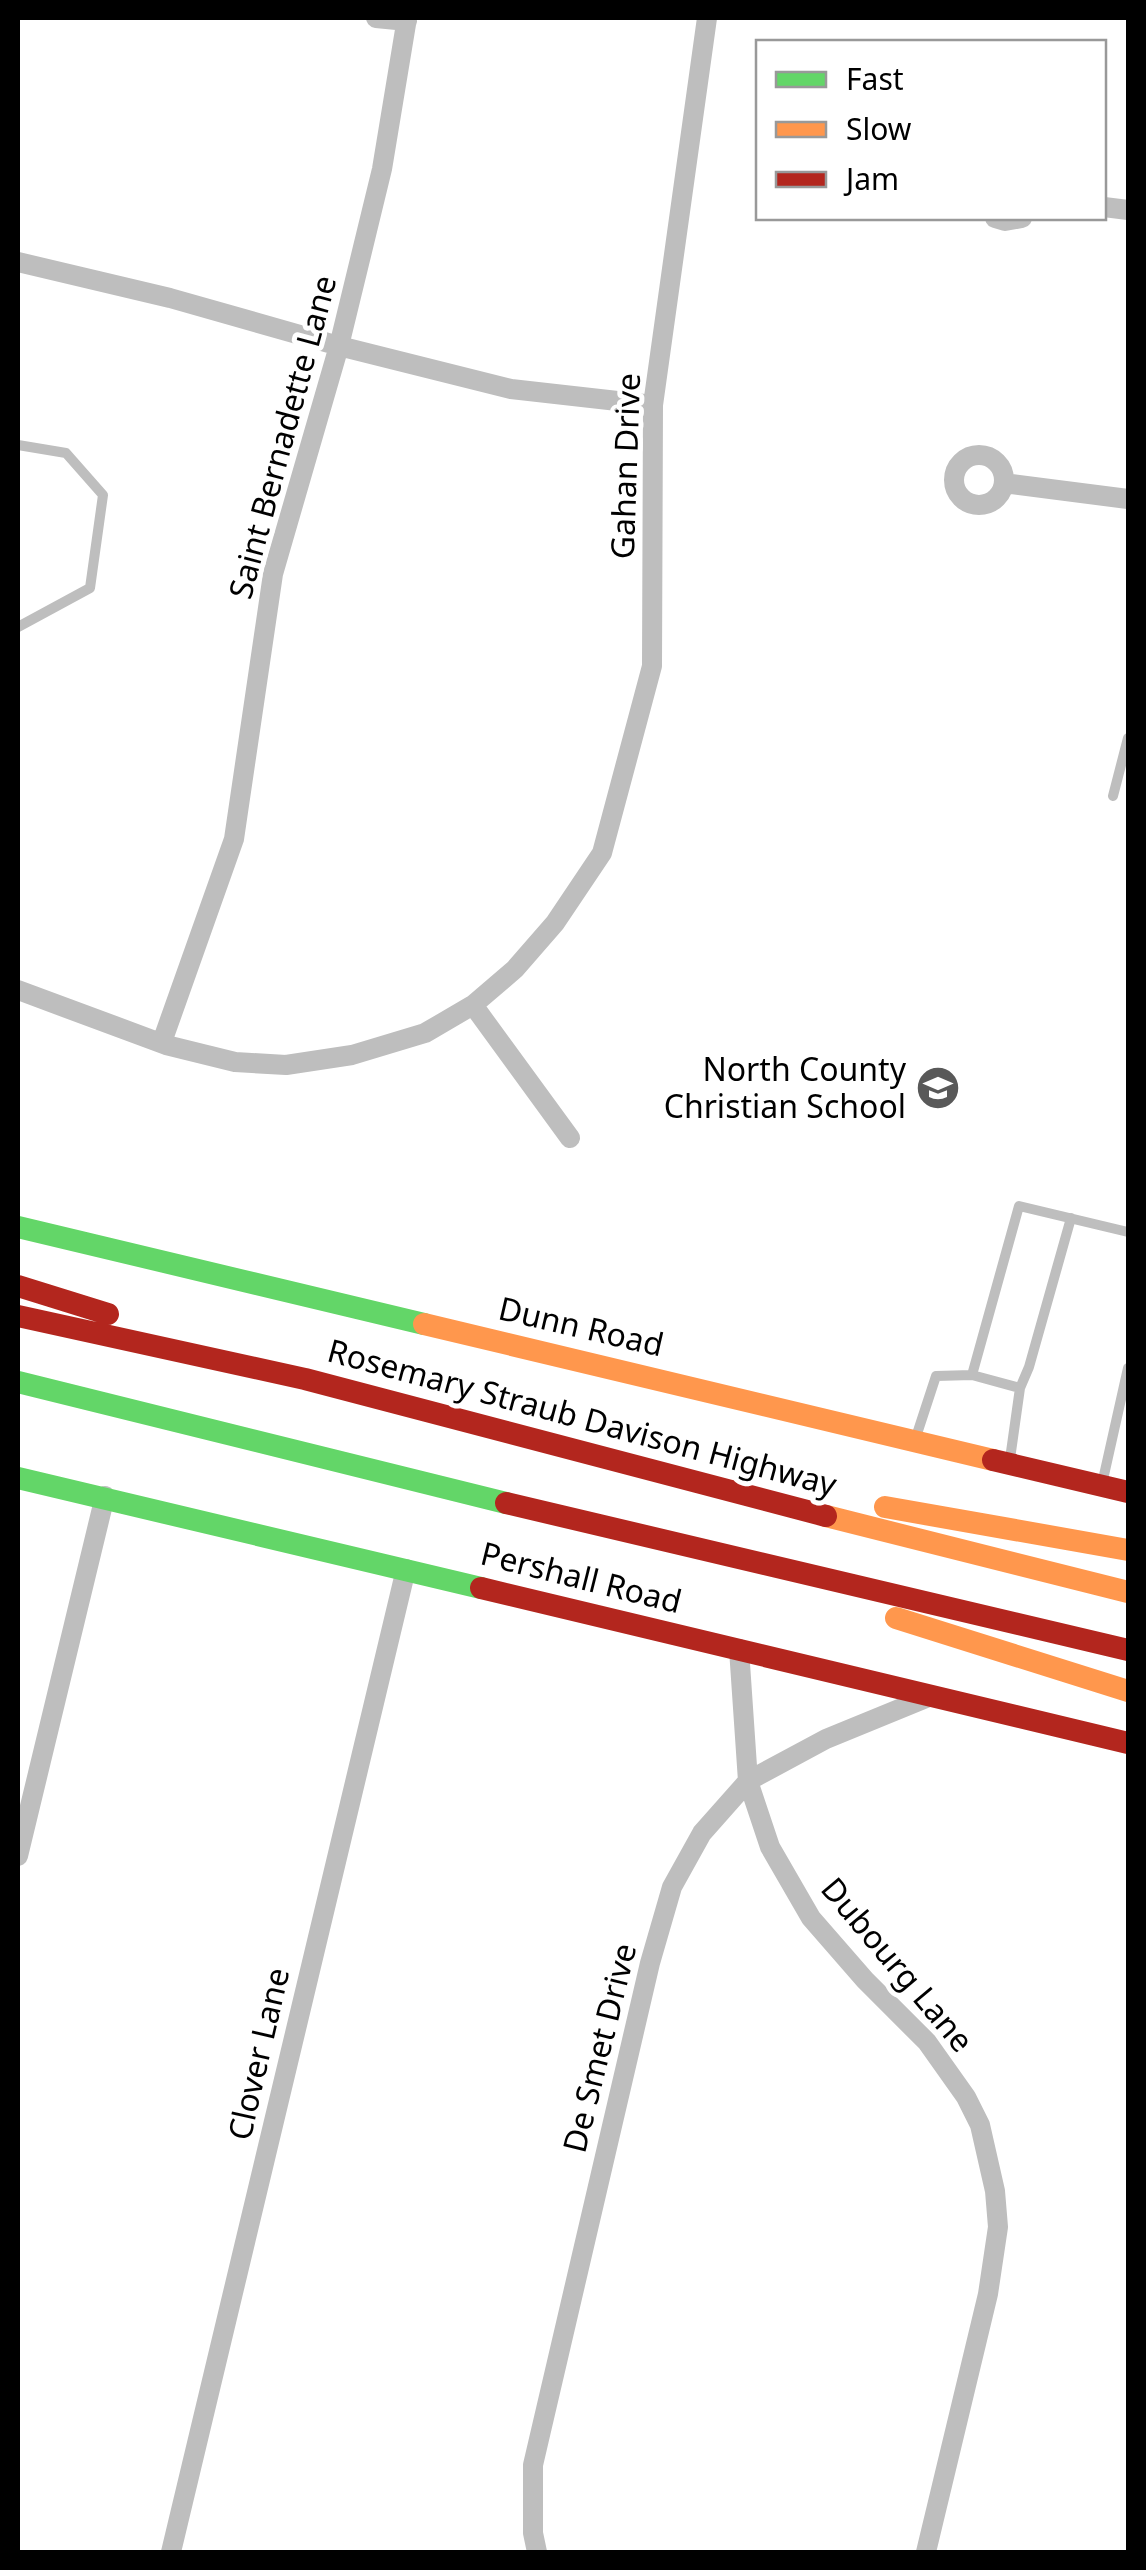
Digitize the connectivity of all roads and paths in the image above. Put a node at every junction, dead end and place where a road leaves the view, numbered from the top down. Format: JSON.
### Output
{"nodes":[{"id":1,"x":376,"y":18,"type":"edge"},
{"id":2,"x":708,"y":18,"type":"edge"},
{"id":3,"x":407,"y":19,"type":"edge"},
{"id":4,"x":18,"y":262,"type":"edge"},
{"id":5,"x":338,"y":346,"type":"junction"},
{"id":6,"x":653,"y":406,"type":"junction"},
{"id":7,"x":18,"y":445,"type":"edge"},
{"id":8,"x":1004,"y":484,"type":"dead end"},
{"id":9,"x":1128,"y":499,"type":"edge"},
{"id":10,"x":18,"y":626,"type":"edge"},
{"id":11,"x":1128,"y":738,"type":"edge"},
{"id":12,"x":1113,"y":796,"type":"dead end"},
{"id":13,"x":18,"y":990,"type":"edge"},
{"id":14,"x":473,"y":1006,"type":"junction"},
{"id":15,"x":162,"y":1042,"type":"junction"},
{"id":16,"x":570,"y":1138,"type":"dead end"},
{"id":17,"x":1071,"y":1218,"type":"junction"},
{"id":18,"x":18,"y":1226,"type":"edge"},
{"id":19,"x":1128,"y":1232,"type":"edge"},
{"id":20,"x":18,"y":1286,"type":"edge"},
{"id":21,"x":18,"y":1316,"type":"edge"},
{"id":22,"x":1128,"y":1368,"type":"edge"},
{"id":23,"x":972,"y":1375,"type":"junction"},
{"id":24,"x":305,"y":1378,"type":"junction"},
{"id":25,"x":18,"y":1382,"type":"edge"},
{"id":26,"x":1020,"y":1388,"type":"junction"},
{"id":27,"x":915,"y":1440,"type":"junction"},
{"id":28,"x":1009,"y":1463,"type":"junction"},
{"id":29,"x":18,"y":1478,"type":"edge"},
{"id":30,"x":697,"y":1484,"type":"junction"},
{"id":31,"x":1102,"y":1486,"type":"junction"},
{"id":32,"x":1128,"y":1492,"type":"edge"},
{"id":33,"x":105,"y":1496,"type":"junction"},
{"id":34,"x":612,"y":1529,"type":"junction"},
{"id":35,"x":1128,"y":1550,"type":"edge"},
{"id":36,"x":406,"y":1569,"type":"junction"},
{"id":37,"x":1128,"y":1592,"type":"edge"},
{"id":38,"x":739,"y":1649,"type":"junction"},
{"id":39,"x":1128,"y":1650,"type":"edge"},
{"id":40,"x":1128,"y":1691,"type":"edge"},
{"id":41,"x":933,"y":1695,"type":"junction"},
{"id":42,"x":1128,"y":1743,"type":"edge"},
{"id":43,"x":748,"y":1781,"type":"junction"},
{"id":44,"x":18,"y":1856,"type":"edge"},
{"id":45,"x":171,"y":2552,"type":"edge"},
{"id":46,"x":537,"y":2552,"type":"edge"},
{"id":47,"x":926,"y":2552,"type":"edge"}],
"edges":[{"from":1,"to":3,"type":"street"},
{"from":2,"to":6,"type":"street","name":"Gahan Drive"},
{"from":3,"to":5,"type":"street","name":"Saint Bernadette Lane"},
{"from":4,"to":5,"type":"street"},
{"from":5,"to":6,"type":"street"},
{"from":5,"to":15,"type":"street","name":"Saint Bernadette Lane"},
{"from":6,"to":14,"type":"street","name":"Gahan Drive"},
{"from":7,"to":10,"type":"lane"},
{"from":8,"to":9,"type":"street"},
{"from":11,"to":12,"type":"lane"},
{"from":13,"to":15,"type":"street","name":"Gahan Drive"},
{"from":14,"to":15,"type":"street","name":"Gahan Drive"},
{"from":14,"to":16,"type":"street"},
{"from":17,"to":19,"type":"lane"},
{"from":17,"to":23,"type":"lane"},
{"from":17,"to":26,"type":"lane"},
{"from":18,"to":27,"type":"main road","name":"Dunn Road"},
{"from":20,"to":24,"type":"main road"},
{"from":21,"to":24,"type":"main road","name":"Rosemary Straub Davison Highway"},
{"from":22,"to":31,"type":"lane"},
{"from":23,"to":26,"type":"lane"},
{"from":23,"to":27,"type":"lane"},
{"from":24,"to":30,"type":"main road","name":"Rosemary Straub Davison Highway"},
{"from":25,"to":34,"type":"main road"},
{"from":26,"to":28,"type":"lane"},
{"from":27,"to":28,"type":"main road","name":"Dunn Road"},
{"from":28,"to":31,"type":"main road","name":"Dunn Road"},
{"from":29,"to":33,"type":"main road","name":"Pershall Road"},
{"from":30,"to":35,"type":"main road"},
{"from":30,"to":37,"type":"main road","name":"Rosemary Straub Davison Highway"},
{"from":31,"to":32,"type":"main road","name":"Dunn Road"},
{"from":33,"to":36,"type":"main road","name":"Pershall Road"},
{"from":33,"to":44,"type":"street"},
{"from":34,"to":39,"type":"main road"},
{"from":34,"to":40,"type":"main road"},
{"from":36,"to":38,"type":"main road","name":"Pershall Road"},
{"from":36,"to":45,"type":"street","name":"Clover Lane"},
{"from":38,"to":41,"type":"main road","name":"Pershall Road"},
{"from":38,"to":43,"type":"street","name":"Dubourg Lane"},
{"from":41,"to":42,"type":"main road","name":"Pershall Road"},
{"from":41,"to":43,"type":"street","name":"De Smet Drive"},
{"from":43,"to":46,"type":"street","name":"De Smet Drive"},
{"from":43,"to":47,"type":"street","name":"Dubourg Lane"}]}
